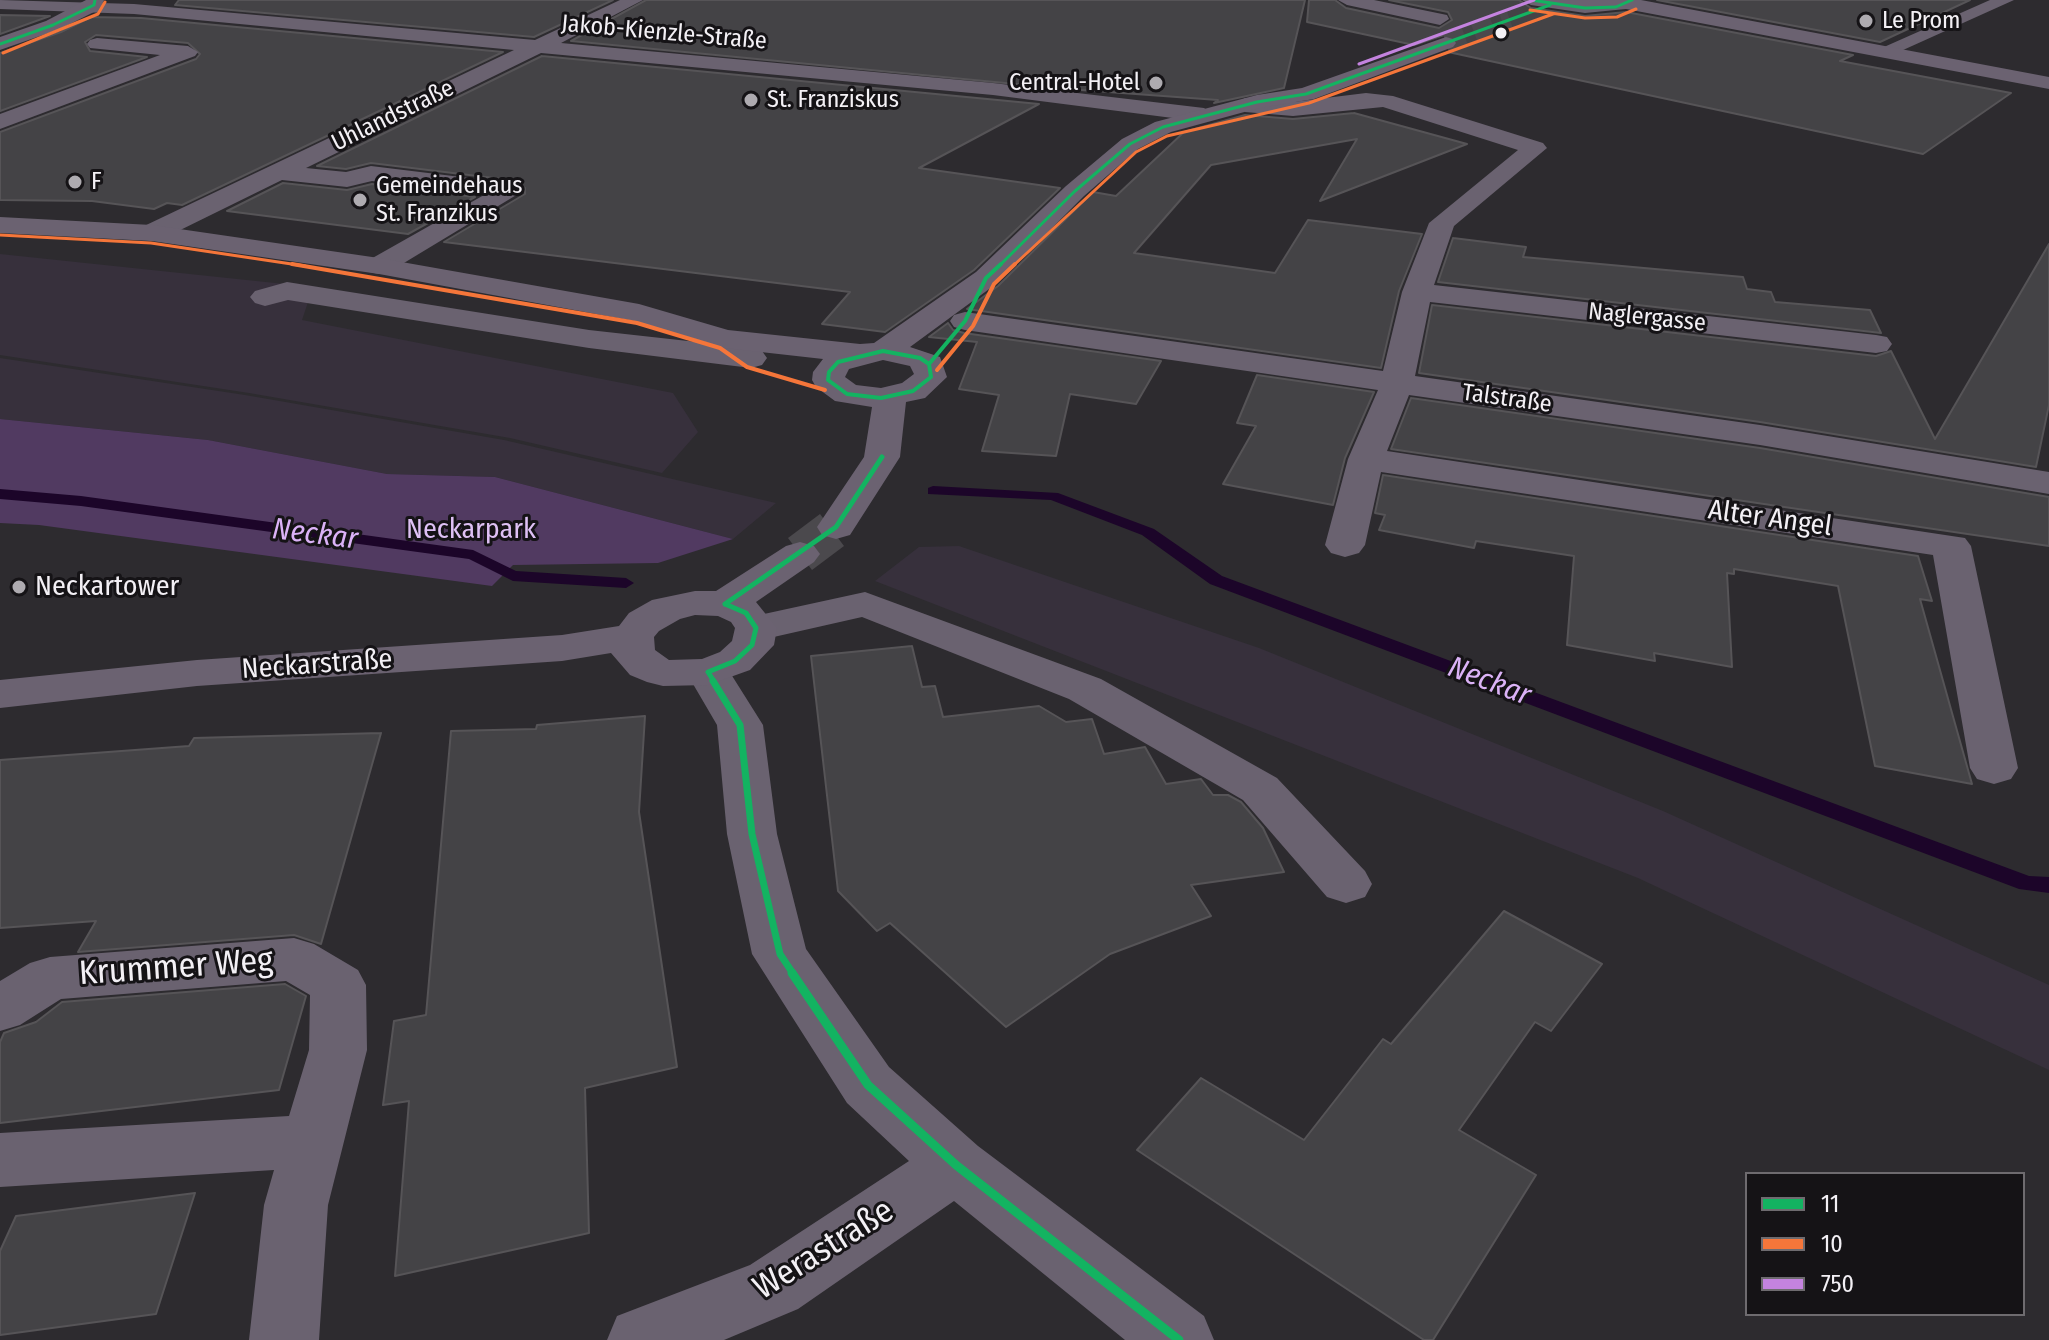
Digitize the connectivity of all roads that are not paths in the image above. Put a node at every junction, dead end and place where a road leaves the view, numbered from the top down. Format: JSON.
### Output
{"nodes":[{"id":1,"x":133,"y":0,"type":"edge"},
{"id":2,"x":634,"y":0,"type":"edge"},
{"id":3,"x":1347,"y":0,"type":"edge"},
{"id":4,"x":1531,"y":0,"type":"tunnel mouth"},
{"id":5,"x":2005,"y":0,"type":"edge"},
{"id":6,"x":1629,"y":2,"type":"edge"},
{"id":7,"x":94,"y":3,"type":"edge"},
{"id":8,"x":0,"y":4,"type":"edge"},
{"id":9,"x":1550,"y":5,"type":"junction"},
{"id":10,"x":1414,"y":8,"type":"dead end"},
{"id":11,"x":1440,"y":10,"type":"edge"},
{"id":12,"x":1510,"y":20,"type":"tunnel mouth"},
{"id":13,"x":1446,"y":43,"type":"tunnel mouth"},
{"id":14,"x":0,"y":44,"type":"edge"},
{"id":15,"x":97,"y":44,"type":"dead end"},
{"id":16,"x":532,"y":47,"type":"junction"},
{"id":17,"x":1885,"y":51,"type":"junction"},
{"id":18,"x":91,"y":71,"type":"dead end"},
{"id":19,"x":1362,"y":73,"type":"junction"},
{"id":20,"x":2049,"y":83,"type":"edge"},
{"id":21,"x":1385,"y":101,"type":"junction"},
{"id":22,"x":1245,"y":105,"type":"junction"},
{"id":23,"x":1133,"y":108,"type":"junction"},
{"id":24,"x":4,"y":114,"type":"edge"},
{"id":25,"x":1204,"y":115,"type":"junction"},
{"id":26,"x":1163,"y":127,"type":"junction"},
{"id":27,"x":280,"y":172,"type":"junction"},
{"id":28,"x":0,"y":225,"type":"edge"},
{"id":29,"x":152,"y":233,"type":"junction"},
{"id":30,"x":379,"y":266,"type":"junction"},
{"id":31,"x":986,"y":278,"type":"junction"},
{"id":32,"x":1417,"y":292,"type":"junction"},
{"id":33,"x":265,"y":297,"type":"dead end"},
{"id":34,"x":965,"y":321,"type":"junction"},
{"id":35,"x":725,"y":339,"type":"junction"},
{"id":36,"x":1876,"y":344,"type":"dead end"},
{"id":37,"x":871,"y":353,"type":"junction"},
{"id":38,"x":751,"y":358,"type":"junction"},
{"id":39,"x":929,"y":364,"type":"junction"},
{"id":40,"x":828,"y":380,"type":"junction"},
{"id":41,"x":1397,"y":383,"type":"junction"},
{"id":42,"x":890,"y":397,"type":"junction"},
{"id":43,"x":1366,"y":459,"type":"junction"},
{"id":44,"x":2049,"y":483,"type":"edge"},
{"id":45,"x":836,"y":527,"type":"tunnel mouth"},
{"id":46,"x":1345,"y":545,"type":"dead end"},
{"id":47,"x":800,"y":554,"type":"tunnel mouth"},
{"id":48,"x":740,"y":616,"type":"junction"},
{"id":49,"x":633,"y":636,"type":"junction"},
{"id":50,"x":708,"y":672,"type":"junction"},
{"id":51,"x":0,"y":694,"type":"edge"},
{"id":52,"x":1994,"y":768,"type":"dead end"},
{"id":53,"x":1346,"y":884,"type":"dead end"},
{"id":54,"x":0,"y":1009,"type":"edge"},
{"id":55,"x":313,"y":1141,"type":"junction"},
{"id":56,"x":0,"y":1160,"type":"edge"},
{"id":57,"x":956,"y":1165,"type":"junction"},
{"id":58,"x":284,"y":1340,"type":"edge"},
{"id":59,"x":642,"y":1340,"type":"edge"},
{"id":60,"x":1179,"y":1340,"type":"edge"}],
"edges":[{"from":1,"to":7,"type":"street"},
{"from":2,"to":16,"type":"street","name":"Uhlandstraße"},
{"from":3,"to":11,"type":"street"},
{"from":4,"to":9,"type":"main road"},
{"from":5,"to":17,"type":"street"},
{"from":6,"to":9,"type":"main road"},
{"from":6,"to":17,"type":"main road"},
{"from":7,"to":8,"type":"street"},
{"from":7,"to":14,"type":"main road"},
{"from":7,"to":16,"type":"street","name":"Jakob-Kienzle-Straße"},
{"from":9,"to":12,"type":"main road"},
{"from":10,"to":11,"type":"street"},
{"from":13,"to":19,"type":"main road"},
{"from":15,"to":24,"type":"street"},
{"from":16,"to":23,"type":"street","name":"Jakob-Kienzle-Straße"},
{"from":16,"to":27,"type":"street","name":"Uhlandstraße"},
{"from":17,"to":20,"type":"main road"},
{"from":18,"to":24,"type":"street"},
{"from":19,"to":21,"type":"street"},
{"from":19,"to":22,"type":"main road"},
{"from":21,"to":22,"type":"street"},
{"from":21,"to":32,"type":"street"},
{"from":22,"to":25,"type":"main road"},
{"from":23,"to":25,"type":"street","name":"Jakob-Kienzle-Straße"},
{"from":23,"to":26,"type":"street","name":"Jakob-Kienzle-Straße"},
{"from":25,"to":26,"type":"main road"},
{"from":26,"to":31,"type":"main road"},
{"from":27,"to":29,"type":"street","name":"Uhlandstraße"},
{"from":27,"to":30,"type":"street"},
{"from":28,"to":29,"type":"main road"},
{"from":29,"to":30,"type":"main road"},
{"from":30,"to":35,"type":"main road"},
{"from":31,"to":34,"type":"main road"},
{"from":31,"to":37,"type":"main road"},
{"from":32,"to":36,"type":"street","name":"Naglergasse"},
{"from":32,"to":41,"type":"street"},
{"from":33,"to":38,"type":"street"},
{"from":34,"to":39,"type":"main road"},
{"from":34,"to":41,"type":"street","name":"Talstraße"},
{"from":35,"to":37,"type":"main road"},
{"from":35,"to":38,"type":"main road"},
{"from":37,"to":39,"type":"main road"},
{"from":37,"to":40,"type":"main road"},
{"from":38,"to":40,"type":"main road"},
{"from":39,"to":42,"type":"main road"},
{"from":40,"to":42,"type":"main road"},
{"from":41,"to":43,"type":"street"},
{"from":41,"to":44,"type":"street","name":"Talstraße"},
{"from":42,"to":45,"type":"main road"},
{"from":43,"to":46,"type":"street"},
{"from":43,"to":52,"type":"street","name":"Alter Angel"},
{"from":47,"to":48,"type":"main road"},
{"from":48,"to":49,"type":"main road"},
{"from":48,"to":50,"type":"main road"},
{"from":48,"to":53,"type":"street"},
{"from":49,"to":50,"type":"main road"},
{"from":49,"to":51,"type":"main road","name":"Neckarstraße"},
{"from":50,"to":57,"type":"street"},
{"from":54,"to":55,"type":"street","name":"Krummer Weg"},
{"from":55,"to":56,"type":"street"},
{"from":55,"to":58,"type":"street","name":"Krummer Weg"},
{"from":57,"to":59,"type":"street","name":"Werastraße"},
{"from":57,"to":60,"type":"street"}]}
